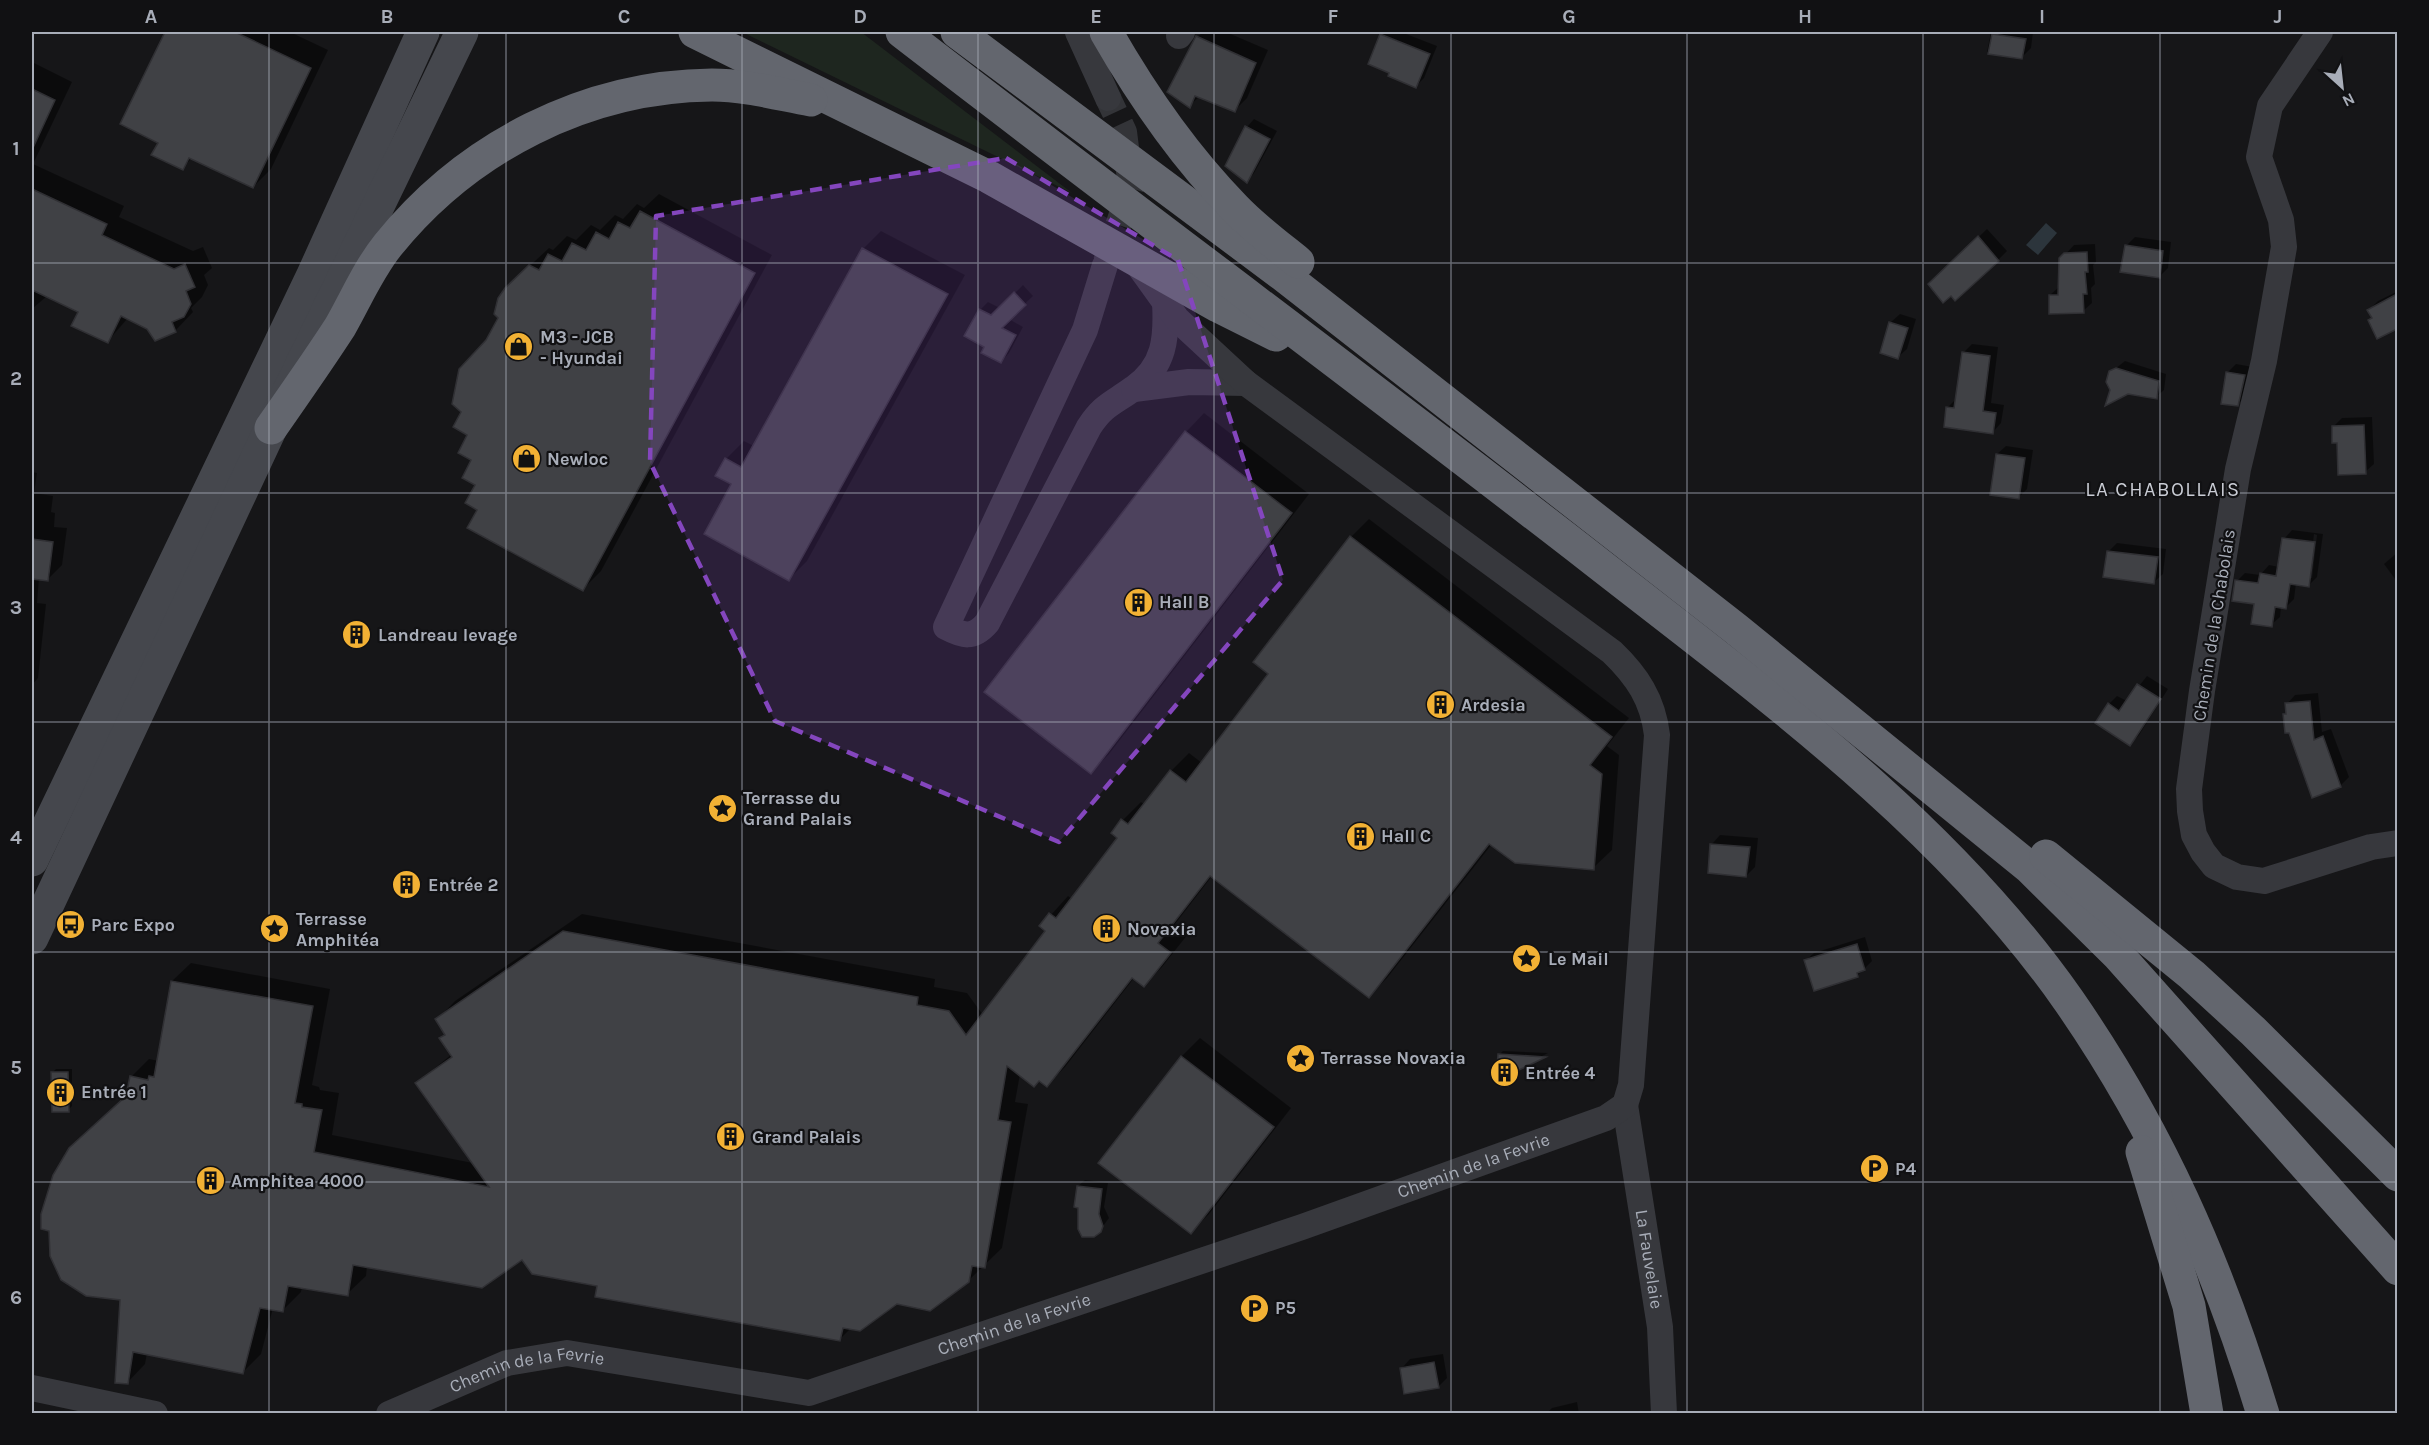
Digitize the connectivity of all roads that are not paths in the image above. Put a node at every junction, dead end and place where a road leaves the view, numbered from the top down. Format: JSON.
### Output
{"nodes":[{"id":1,"x":423,"y":32,"type":"edge"},
{"id":2,"x":462,"y":32,"type":"edge"},
{"id":3,"x":695,"y":32,"type":"edge"},
{"id":4,"x":902,"y":32,"type":"edge"},
{"id":5,"x":957,"y":32,"type":"edge"},
{"id":6,"x":1078,"y":32,"type":"edge"},
{"id":7,"x":1106,"y":32,"type":"edge"},
{"id":8,"x":2320,"y":32,"type":"edge"},
{"id":9,"x":1108,"y":98,"type":"tunnel mouth"},
{"id":10,"x":846,"y":106,"type":"junction"},
{"id":11,"x":1119,"y":261,"type":"junction"},
{"id":12,"x":1165,"y":302,"type":"junction"},
{"id":13,"x":1345,"y":369,"type":"junction"},
{"id":14,"x":1245,"y":383,"type":"junction"},
{"id":15,"x":1134,"y":388,"type":"junction"},
{"id":16,"x":1458,"y":414,"type":"junction"},
{"id":17,"x":271,"y":428,"type":"junction"},
{"id":18,"x":86,"y":783,"type":"junction"},
{"id":19,"x":1953,"y":803,"type":"junction"},
{"id":20,"x":2397,"y":843,"type":"edge"},
{"id":21,"x":32,"y":860,"type":"edge"},
{"id":22,"x":32,"y":939,"type":"edge"},
{"id":23,"x":2120,"y":1082,"type":"junction"},
{"id":24,"x":1625,"y":1105,"type":"junction"},
{"id":25,"x":2397,"y":1175,"type":"edge"},
{"id":26,"x":2397,"y":1269,"type":"edge"},
{"id":27,"x":32,"y":1388,"type":"edge"},
{"id":28,"x":155,"y":1413,"type":"edge"},
{"id":29,"x":389,"y":1413,"type":"edge"},
{"id":30,"x":1664,"y":1413,"type":"edge"},
{"id":31,"x":2207,"y":1413,"type":"edge"},
{"id":32,"x":2263,"y":1413,"type":"edge"}],
"edges":[{"from":1,"to":18,"type":"main road"},
{"from":2,"to":17,"type":"main road"},
{"from":3,"to":10,"type":"highway"},
{"from":4,"to":13,"type":"highway"},
{"from":5,"to":16,"type":"highway"},
{"from":6,"to":9,"type":"street"},
{"from":7,"to":16,"type":"highway"},
{"from":8,"to":20,"type":"street","name":"Chemin de la Chabolais"},
{"from":10,"to":11,"type":"highway"},
{"from":10,"to":17,"type":"highway"},
{"from":11,"to":12,"type":"street"},
{"from":11,"to":13,"type":"highway"},
{"from":11,"to":15,"type":"street"},
{"from":12,"to":14,"type":"street"},
{"from":12,"to":15,"type":"street"},
{"from":13,"to":23,"type":"highway"},
{"from":14,"to":15,"type":"street"},
{"from":14,"to":24,"type":"street"},
{"from":16,"to":19,"type":"highway"},
{"from":17,"to":18,"type":"main road"},
{"from":18,"to":21,"type":"main road"},
{"from":18,"to":22,"type":"main road"},
{"from":19,"to":25,"type":"highway"},
{"from":19,"to":26,"type":"highway"},
{"from":23,"to":31,"type":"highway"},
{"from":23,"to":32,"type":"highway"},
{"from":24,"to":29,"type":"street","name":"Chemin de la Fevrie"},
{"from":24,"to":30,"type":"street","name":"La Fauvelaie"},
{"from":27,"to":28,"type":"street"}]}
